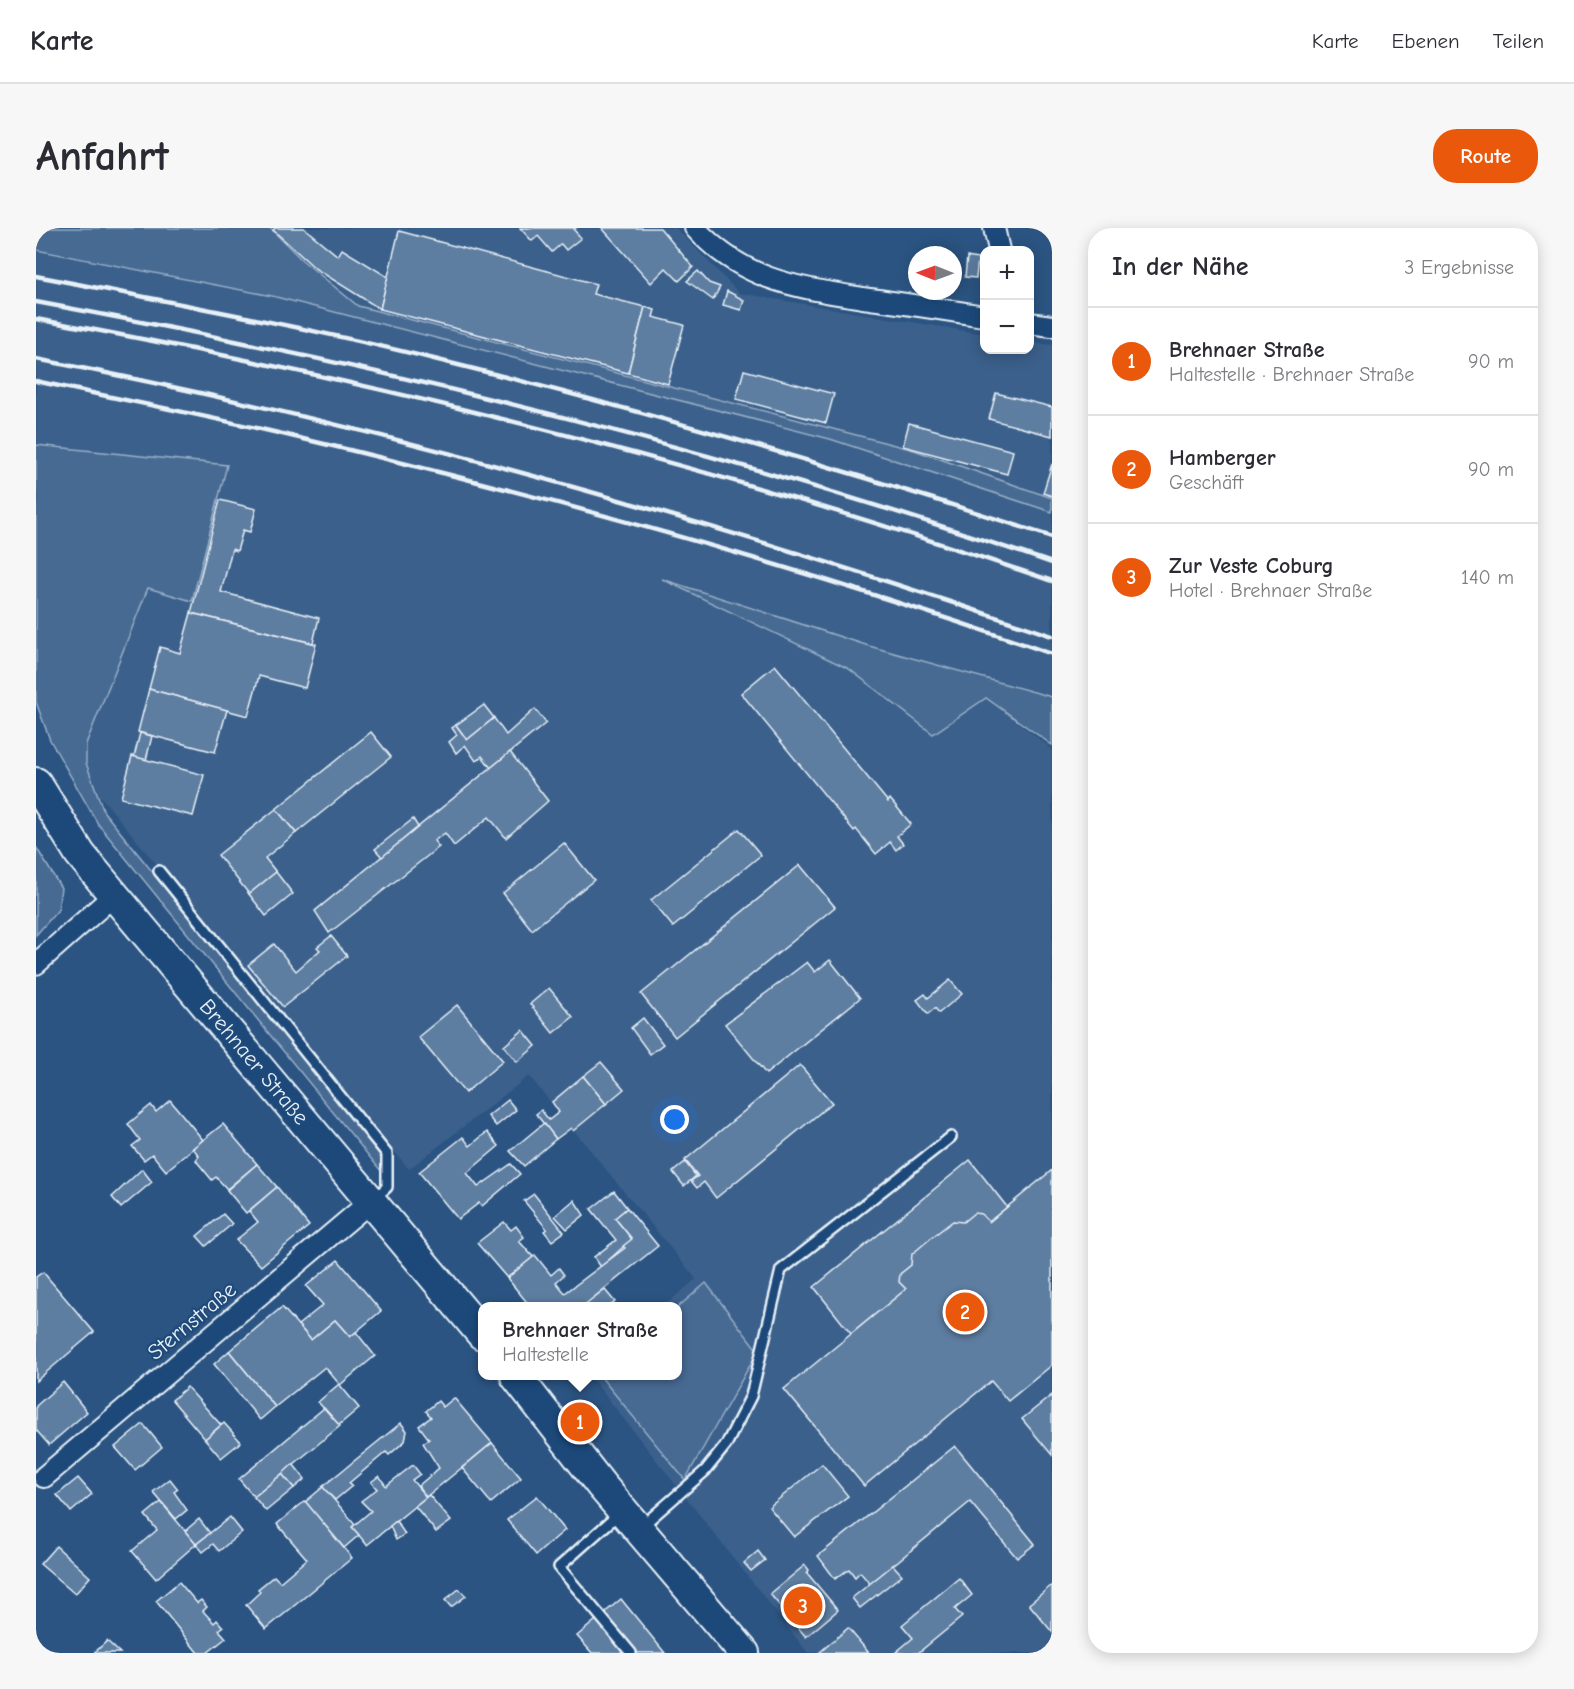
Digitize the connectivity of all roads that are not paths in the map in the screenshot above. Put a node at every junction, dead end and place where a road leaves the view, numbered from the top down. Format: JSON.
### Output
{"nodes":[{"id":1,"x":695,"y":228,"type":"edge"},
{"id":2,"x":994,"y":228,"type":"edge"},
{"id":3,"x":998,"y":246,"type":"edge"},
{"id":4,"x":980,"y":315,"type":"edge"},
{"id":5,"x":1034,"y":324,"type":"edge"},
{"id":6,"x":1052,"y":326,"type":"edge"},
{"id":7,"x":36,"y":783,"type":"edge"},
{"id":8,"x":159,"y":871,"type":"dead end"},
{"id":9,"x":114,"y":895,"type":"junction"},
{"id":10,"x":36,"y":964,"type":"edge"},
{"id":11,"x":951,"y":1137,"type":"dead end"},
{"id":12,"x":370,"y":1201,"type":"junction"},
{"id":13,"x":478,"y":1328,"type":"edge"},
{"id":14,"x":519,"y":1380,"type":"edge"},
{"id":15,"x":44,"y":1477,"type":"dead end"},
{"id":16,"x":630,"y":1520,"type":"junction"},
{"id":17,"x":741,"y":1652,"type":"edge"},
{"id":18,"x":631,"y":1653,"type":"edge"}],
"edges":[{"from":1,"to":4,"type":"street"},
{"from":2,"to":3,"type":"street"},
{"from":5,"to":6,"type":"street"},
{"from":7,"to":9,"type":"main road","name":"Brehnaer Straße"},
{"from":8,"to":12,"type":"lane"},
{"from":9,"to":10,"type":"street"},
{"from":9,"to":12,"type":"main road","name":"Brehnaer Straße"},
{"from":11,"to":16,"type":"lane"},
{"from":12,"to":13,"type":"main road","name":"Brehnaer Straße"},
{"from":12,"to":15,"type":"street","name":"Sternstraße"},
{"from":14,"to":16,"type":"main road"},
{"from":16,"to":17,"type":"main road"},
{"from":16,"to":18,"type":"lane"}]}
